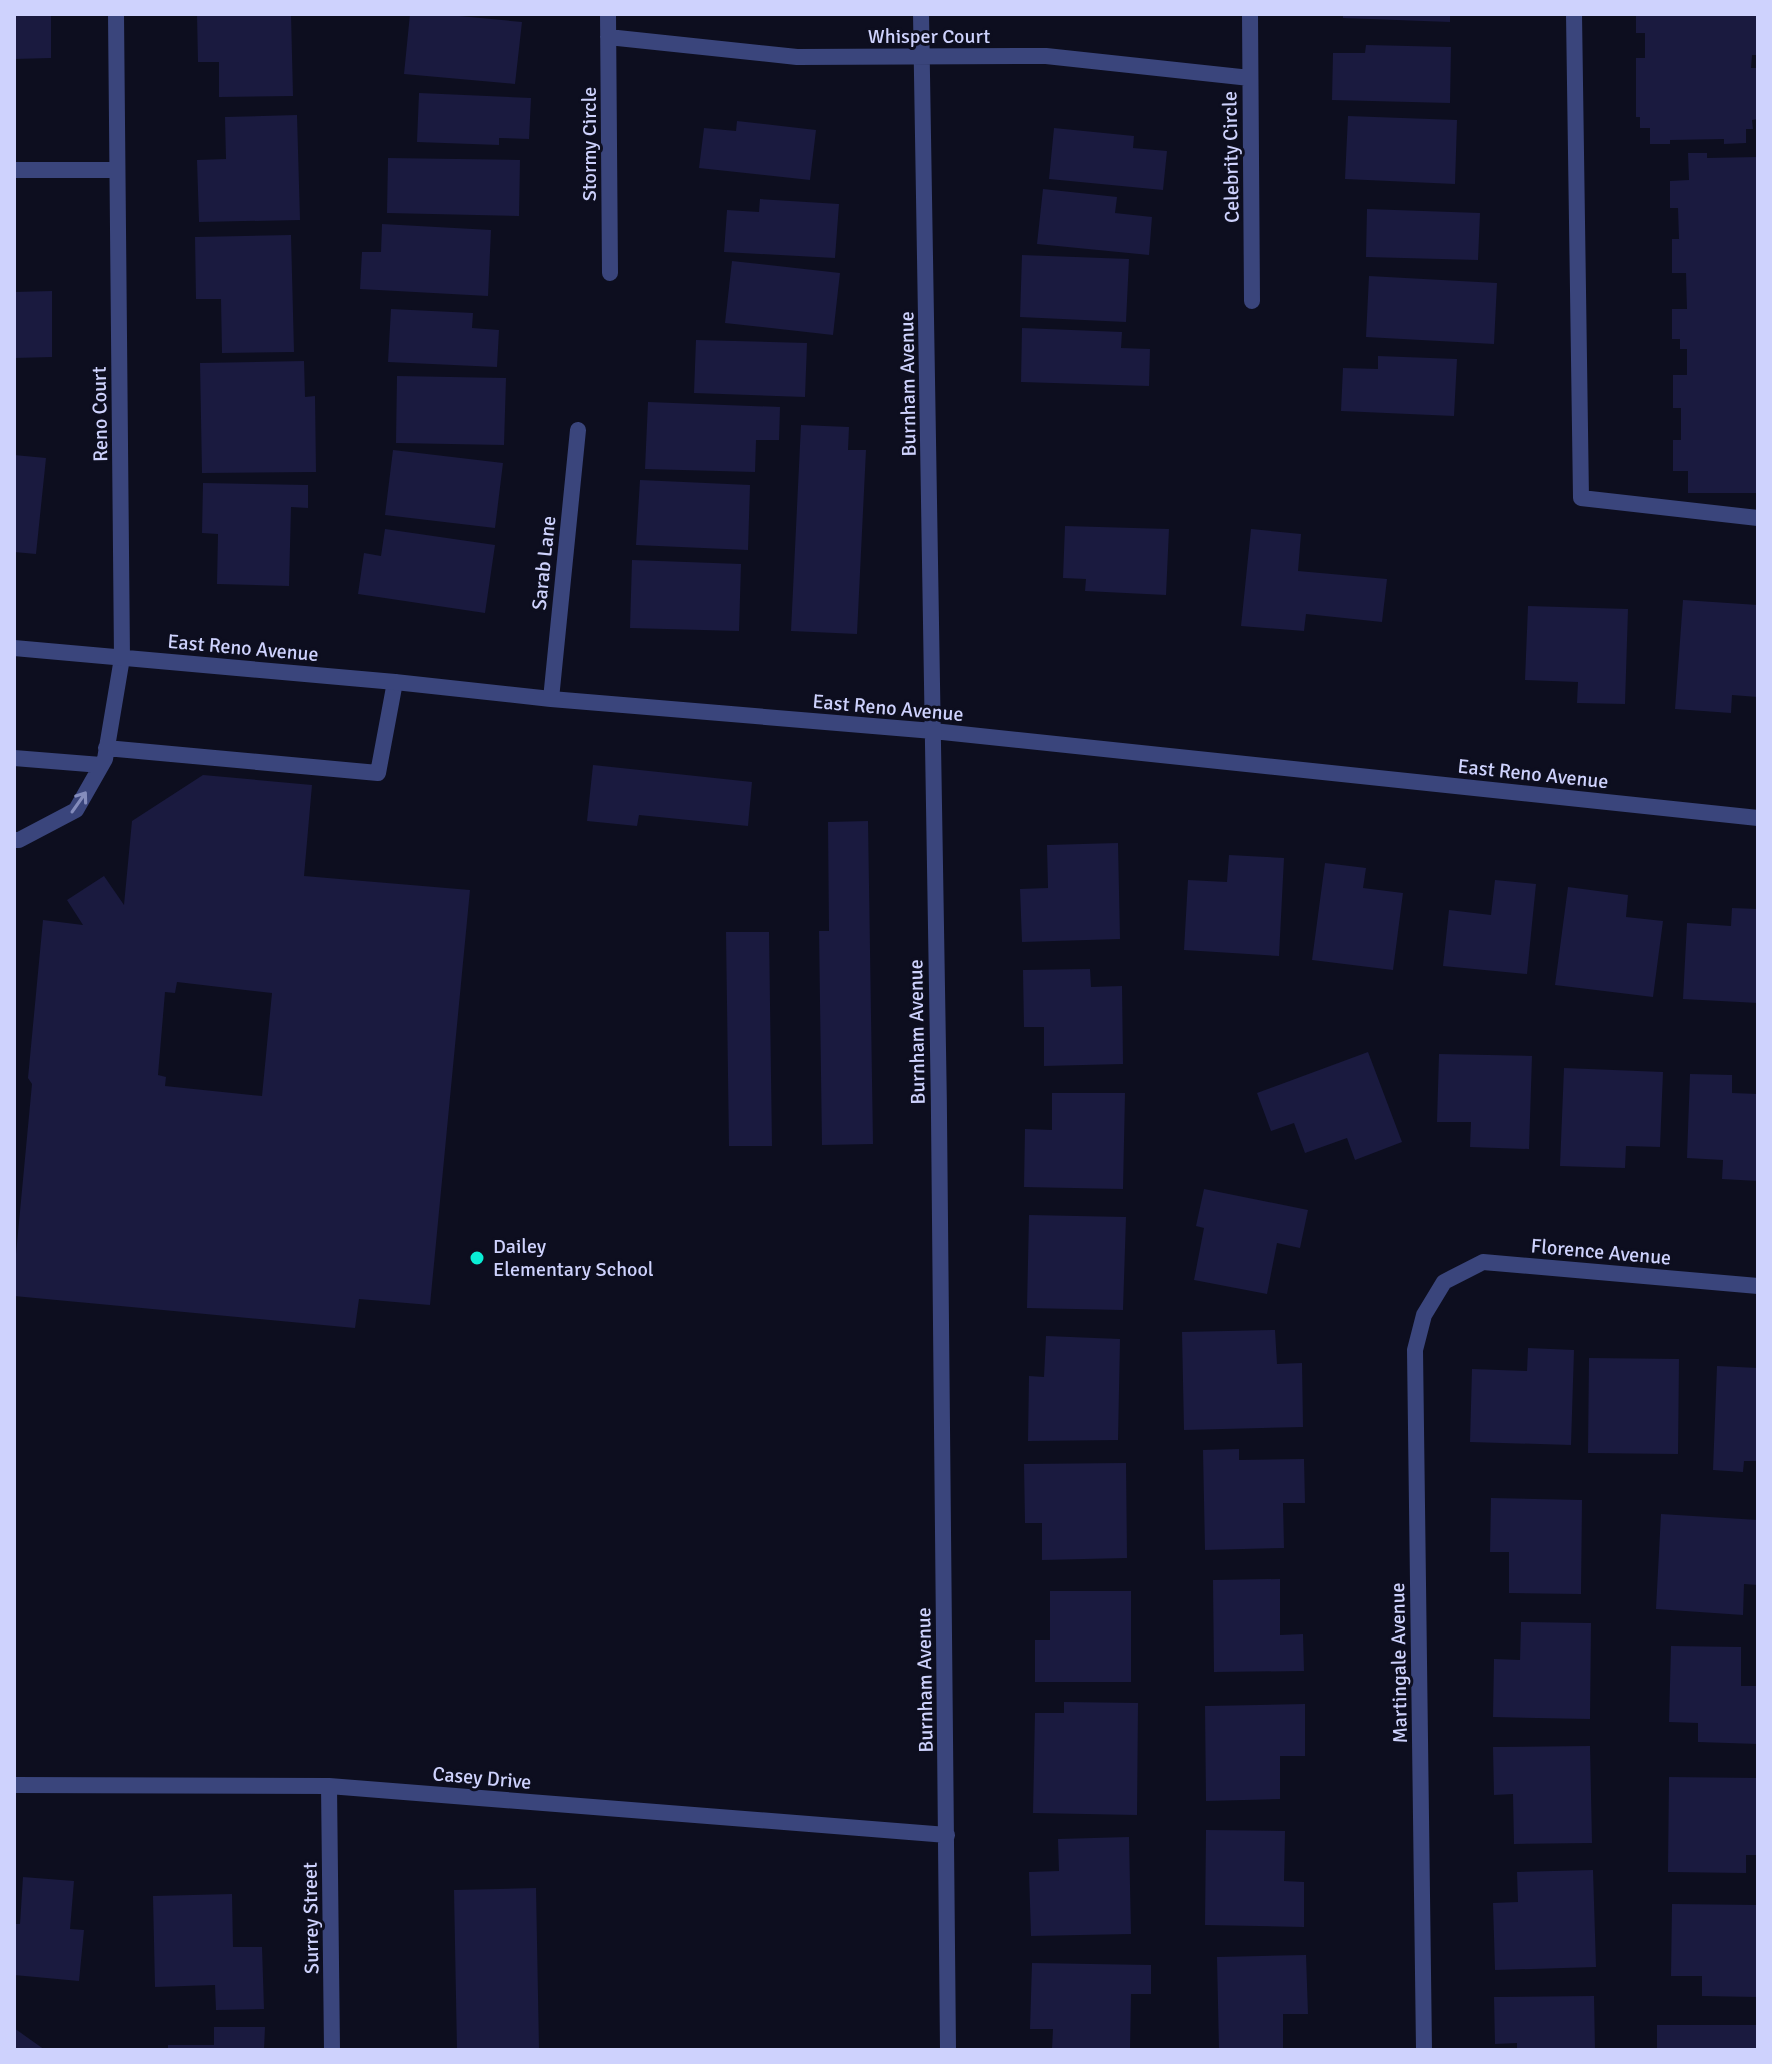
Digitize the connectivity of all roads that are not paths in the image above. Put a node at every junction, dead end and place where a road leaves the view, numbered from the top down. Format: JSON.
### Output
{"nodes":[{"id":1,"x":116,"y":14,"type":"edge"},
{"id":2,"x":608,"y":14,"type":"edge"},
{"id":3,"x":921,"y":14,"type":"edge"},
{"id":4,"x":1250,"y":14,"type":"edge"},
{"id":5,"x":1574,"y":14,"type":"edge"},
{"id":6,"x":608,"y":37,"type":"junction"},
{"id":7,"x":922,"y":56,"type":"junction"},
{"id":8,"x":1250,"y":78,"type":"junction"},
{"id":9,"x":14,"y":170,"type":"edge"},
{"id":10,"x":117,"y":170,"type":"junction"},
{"id":11,"x":610,"y":273,"type":"dead end"},
{"id":12,"x":1252,"y":301,"type":"dead end"},
{"id":13,"x":578,"y":430,"type":"dead end"},
{"id":14,"x":1758,"y":518,"type":"edge"},
{"id":15,"x":14,"y":648,"type":"edge"},
{"id":16,"x":122,"y":658,"type":"junction"},
{"id":17,"x":395,"y":682,"type":"junction"},
{"id":18,"x":551,"y":699,"type":"junction"},
{"id":19,"x":933,"y":731,"type":"junction"},
{"id":20,"x":106,"y":748,"type":"junction"},
{"id":21,"x":14,"y":758,"type":"edge"},
{"id":22,"x":101,"y":765,"type":"junction"},
{"id":23,"x":1758,"y":818,"type":"edge"},
{"id":24,"x":14,"y":840,"type":"edge"},
{"id":25,"x":1444,"y":1282,"type":"joint"},
{"id":26,"x":1758,"y":1286,"type":"edge"},
{"id":27,"x":14,"y":1785,"type":"edge"},
{"id":28,"x":329,"y":1786,"type":"junction"},
{"id":29,"x":947,"y":1835,"type":"junction"},
{"id":30,"x":332,"y":2050,"type":"edge"},
{"id":31,"x":948,"y":2050,"type":"edge"},
{"id":32,"x":1424,"y":2050,"type":"edge"}],
"edges":[{"from":1,"to":10,"type":"street","name":"Reno Court"},
{"from":2,"to":6,"type":"street","name":"Stormy Circle"},
{"from":3,"to":7,"type":"street","name":"Burnham Avenue"},
{"from":4,"to":8,"type":"street","name":"Celebrity Circle"},
{"from":5,"to":14,"type":"street"},
{"from":6,"to":7,"type":"street","name":"Whisper Court"},
{"from":6,"to":11,"type":"street","name":"Stormy Circle"},
{"from":7,"to":8,"type":"street","name":"Whisper Court"},
{"from":7,"to":19,"type":"street","name":"Burnham Avenue"},
{"from":8,"to":12,"type":"street","name":"Celebrity Circle"},
{"from":9,"to":10,"type":"street"},
{"from":10,"to":16,"type":"street","name":"Reno Court"},
{"from":13,"to":18,"type":"street","name":"Sarab Lane"},
{"from":15,"to":16,"type":"street","name":"East Reno Avenue"},
{"from":16,"to":17,"type":"street","name":"East Reno Avenue"},
{"from":16,"to":20,"type":"street","name":"Reno Court"},
{"from":17,"to":18,"type":"street","name":"East Reno Avenue"},
{"from":17,"to":20,"type":"street"},
{"from":18,"to":19,"type":"street","name":"East Reno Avenue"},
{"from":19,"to":23,"type":"street","name":"East Reno Avenue"},
{"from":19,"to":29,"type":"street","name":"Burnham Avenue"},
{"from":20,"to":22,"type":"street","name":"Reno Court"},
{"from":21,"to":22,"type":"street"},
{"from":24,"to":22,"type":"street","name":"Reno Court","one_way":true},
{"from":25,"to":26,"type":"street","name":"Florence Avenue"},
{"from":25,"to":32,"type":"street","name":"Martingale Avenue"},
{"from":27,"to":28,"type":"street","name":"Casey Drive"},
{"from":28,"to":29,"type":"street","name":"Casey Drive"},
{"from":28,"to":30,"type":"street","name":"Surrey Street"},
{"from":29,"to":31,"type":"street","name":"Burnham Avenue"}]}
